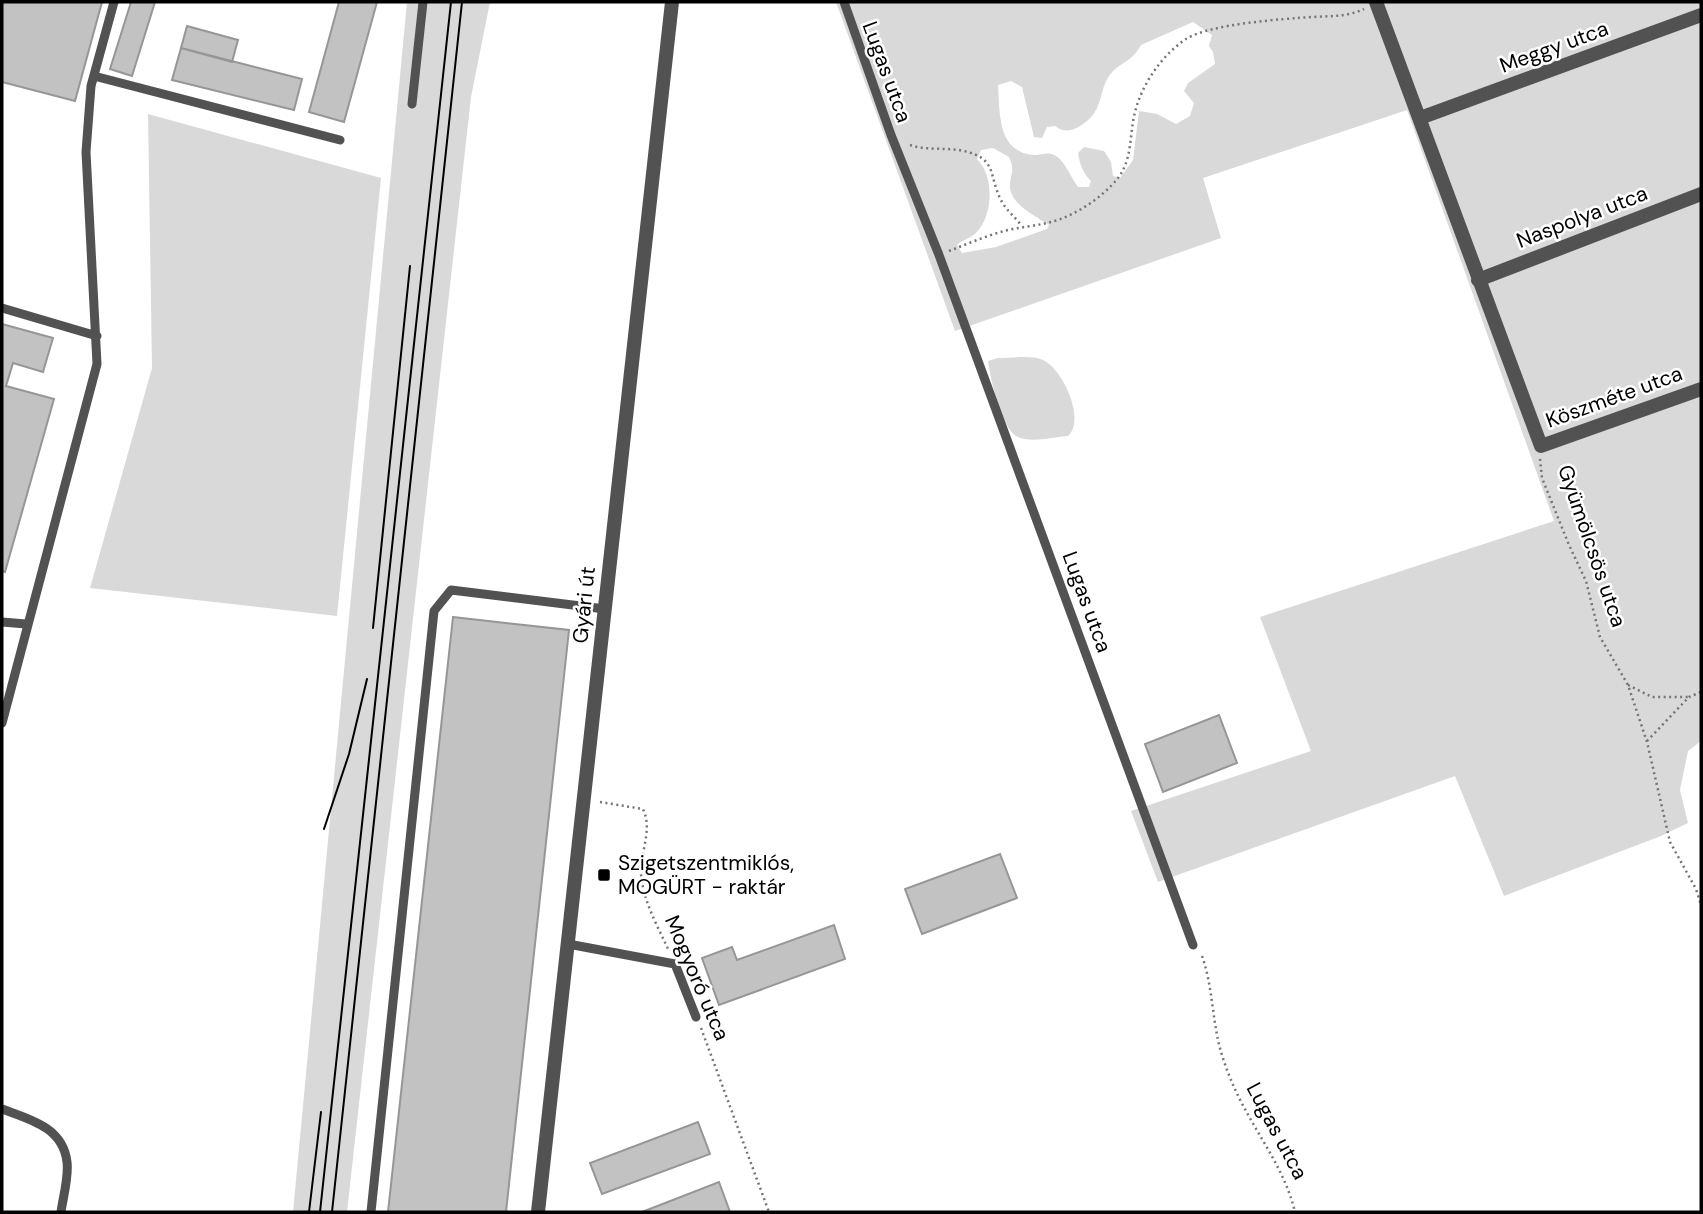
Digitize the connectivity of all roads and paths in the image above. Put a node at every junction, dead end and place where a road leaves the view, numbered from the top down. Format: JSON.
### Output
{"nodes":[{"id":1,"x":114,"y":2,"type":"edge"},
{"id":2,"x":423,"y":2,"type":"edge"},
{"id":3,"x":672,"y":2,"type":"edge"},
{"id":4,"x":844,"y":2,"type":"edge"},
{"id":5,"x":1376,"y":2,"type":"edge"},
{"id":6,"x":1701,"y":15,"type":"edge"},
{"id":7,"x":94,"y":76,"type":"junction"},
{"id":8,"x":412,"y":104,"type":"dead end"},
{"id":9,"x":1420,"y":118,"type":"junction"},
{"id":10,"x":891,"y":135,"type":"junction"},
{"id":11,"x":340,"y":140,"type":"dead end"},
{"id":12,"x":1701,"y":194,"type":"edge"},
{"id":13,"x":1022,"y":227,"type":"junction"},
{"id":14,"x":939,"y":255,"type":"junction"},
{"id":15,"x":1478,"y":280,"type":"junction"},
{"id":16,"x":2,"y":308,"type":"edge"},
{"id":17,"x":97,"y":336,"type":"junction"},
{"id":18,"x":1701,"y":388,"type":"edge"},
{"id":19,"x":1541,"y":446,"type":"junction"},
{"id":20,"x":605,"y":609,"type":"junction"},
{"id":21,"x":2,"y":622,"type":"edge"},
{"id":22,"x":26,"y":624,"type":"junction"},
{"id":23,"x":1628,"y":685,"type":"junction"},
{"id":24,"x":1701,"y":692,"type":"edge"},
{"id":25,"x":1689,"y":697,"type":"junction"},
{"id":26,"x":2,"y":723,"type":"edge"},
{"id":27,"x":1647,"y":742,"type":"junction"},
{"id":28,"x":584,"y":799,"type":"junction"},
{"id":29,"x":1701,"y":905,"type":"edge"},
{"id":30,"x":568,"y":944,"type":"junction"},
{"id":31,"x":1193,"y":945,"type":"joint"},
{"id":32,"x":676,"y":964,"type":"junction"},
{"id":33,"x":696,"y":1017,"type":"joint"},
{"id":34,"x":2,"y":1109,"type":"edge"},
{"id":35,"x":61,"y":1212,"type":"edge"},
{"id":36,"x":371,"y":1212,"type":"edge"},
{"id":37,"x":538,"y":1212,"type":"edge"},
{"id":38,"x":769,"y":1212,"type":"edge"},
{"id":39,"x":1295,"y":1212,"type":"edge"}],
"edges":[{"from":1,"to":7,"type":"lane"},
{"from":2,"to":8,"type":"lane"},
{"from":3,"to":20,"type":"street","name":"Gyári út"},
{"from":4,"to":10,"type":"lane","name":"Lugas utca"},
{"from":5,"to":9,"type":"street","name":"Gyümölcsös utca"},
{"from":5,"to":13,"type":"path"},
{"from":6,"to":9,"type":"street","name":"Meggy utca"},
{"from":7,"to":11,"type":"lane"},
{"from":7,"to":17,"type":"lane"},
{"from":9,"to":15,"type":"street","name":"Gyümölcsös utca"},
{"from":10,"to":13,"type":"path"},
{"from":10,"to":14,"type":"lane","name":"Lugas utca"},
{"from":12,"to":15,"type":"street","name":"Naspolya utca"},
{"from":13,"to":14,"type":"path"},
{"from":14,"to":31,"type":"lane","name":"Lugas utca"},
{"from":15,"to":19,"type":"street","name":"Gyümölcsös utca"},
{"from":16,"to":17,"type":"lane"},
{"from":17,"to":22,"type":"lane"},
{"from":18,"to":19,"type":"street","name":"Köszméte utca"},
{"from":19,"to":23,"type":"path","name":"Gyümölcsös utca"},
{"from":20,"to":28,"type":"street","name":"Gyári út"},
{"from":20,"to":36,"type":"lane"},
{"from":21,"to":22,"type":"lane"},
{"from":22,"to":26,"type":"lane"},
{"from":23,"to":25,"type":"path"},
{"from":23,"to":27,"type":"path","name":"Gyümölcsös utca"},
{"from":24,"to":25,"type":"path"},
{"from":25,"to":27,"type":"path"},
{"from":27,"to":29,"type":"path","name":"Gyümölcsös utca"},
{"from":28,"to":30,"type":"street","name":"Gyári út"},
{"from":28,"to":32,"type":"path","name":"Mogyoró utca"},
{"from":30,"to":32,"type":"lane"},
{"from":30,"to":37,"type":"street","name":"Gyári út"},
{"from":31,"to":39,"type":"path","name":"Lugas utca"},
{"from":32,"to":33,"type":"lane","name":"Mogyoró utca"},
{"from":33,"to":38,"type":"path","name":"Mogyoró utca"},
{"from":34,"to":35,"type":"lane"}]}
